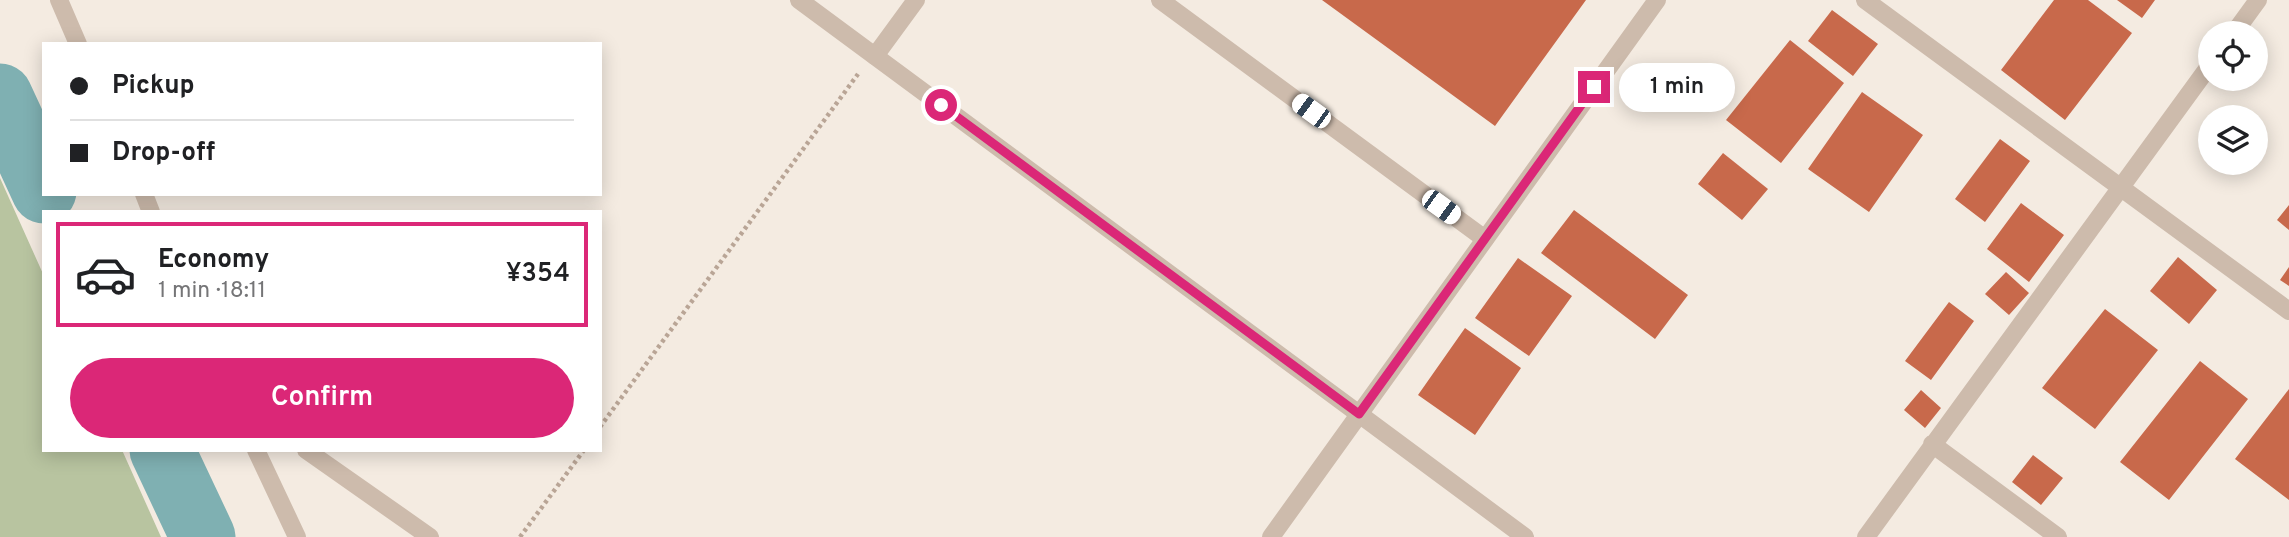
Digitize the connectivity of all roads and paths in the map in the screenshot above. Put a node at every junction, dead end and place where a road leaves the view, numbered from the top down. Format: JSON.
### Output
{"nodes":[{"id":1,"x":59,"y":0,"type":"edge"},
{"id":2,"x":799,"y":0,"type":"edge"},
{"id":3,"x":916,"y":0,"type":"edge"},
{"id":4,"x":1160,"y":0,"type":"edge"},
{"id":5,"x":1657,"y":0,"type":"edge"},
{"id":6,"x":1865,"y":0,"type":"edge"},
{"id":7,"x":2258,"y":0,"type":"edge"},
{"id":8,"x":2243,"y":21,"type":"edge"},
{"id":9,"x":77,"y":42,"type":"edge"},
{"id":10,"x":875,"y":56,"type":"junction"},
{"id":11,"x":2198,"y":81,"type":"edge"},
{"id":12,"x":2120,"y":188,"type":"junction"},
{"id":13,"x":1485,"y":239,"type":"junction"},
{"id":14,"x":2289,"y":311,"type":"edge"},
{"id":15,"x":1359,"y":414,"type":"junction"},
{"id":16,"x":602,"y":424,"type":"edge"},
{"id":17,"x":1932,"y":444,"type":"junction"},
{"id":18,"x":257,"y":452,"type":"edge"},
{"id":19,"x":309,"y":452,"type":"edge"},
{"id":20,"x":582,"y":452,"type":"edge"},
{"id":21,"x":297,"y":537,"type":"edge"},
{"id":22,"x":430,"y":537,"type":"edge"},
{"id":23,"x":520,"y":537,"type":"edge"},
{"id":24,"x":1271,"y":537,"type":"edge"},
{"id":25,"x":1525,"y":537,"type":"edge"},
{"id":26,"x":1866,"y":537,"type":"edge"},
{"id":27,"x":2058,"y":537,"type":"edge"}],
"edges":[{"from":1,"to":9,"type":"street"},
{"from":2,"to":10,"type":"street"},
{"from":3,"to":10,"type":"street"},
{"from":4,"to":13,"type":"street"},
{"from":5,"to":13,"type":"street"},
{"from":6,"to":12,"type":"street"},
{"from":7,"to":8,"type":"street"},
{"from":10,"to":15,"type":"street"},
{"from":10,"to":16,"type":"path"},
{"from":11,"to":12,"type":"street"},
{"from":12,"to":14,"type":"street"},
{"from":12,"to":17,"type":"street"},
{"from":13,"to":15,"type":"street"},
{"from":15,"to":24,"type":"street"},
{"from":15,"to":25,"type":"street"},
{"from":17,"to":26,"type":"street"},
{"from":17,"to":27,"type":"street"},
{"from":18,"to":21,"type":"street"},
{"from":19,"to":22,"type":"street"},
{"from":20,"to":23,"type":"path"}]}
